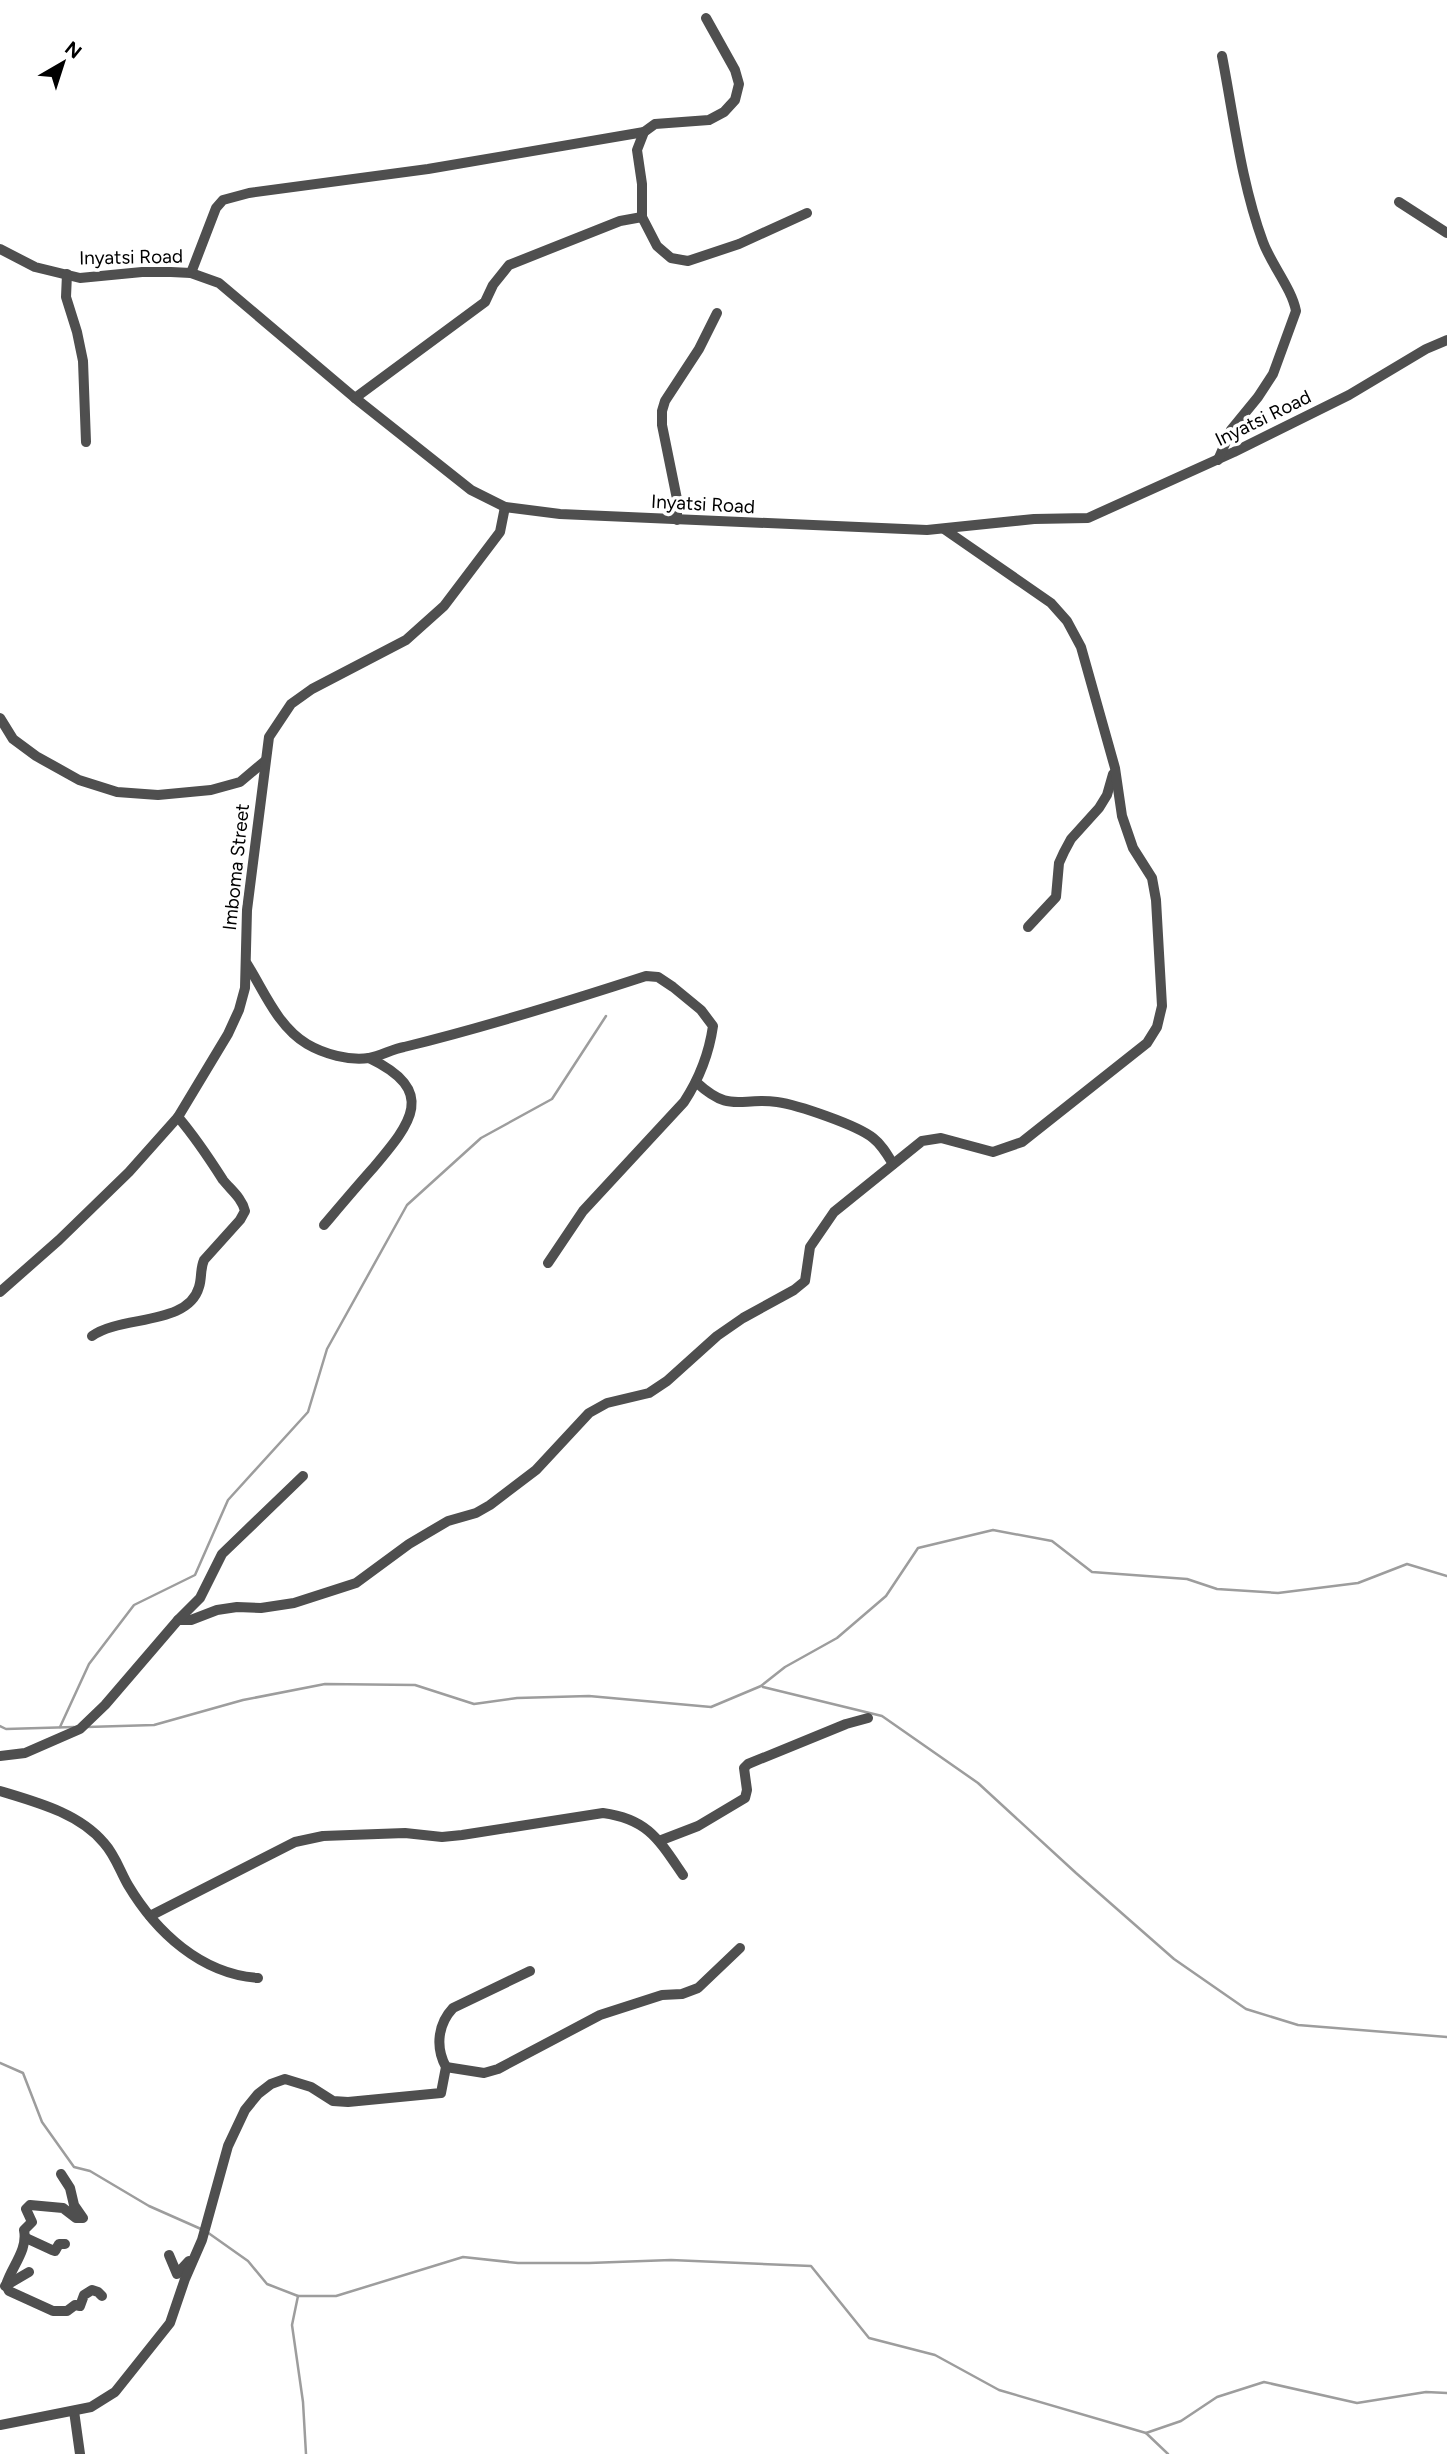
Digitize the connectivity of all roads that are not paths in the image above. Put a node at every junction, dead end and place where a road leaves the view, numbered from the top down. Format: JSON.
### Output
{"nodes":[{"id":1,"x":706,"y":18,"type":"dead end"},
{"id":2,"x":1222,"y":56,"type":"dead end"},
{"id":3,"x":644,"y":132,"type":"junction"},
{"id":4,"x":1399,"y":202,"type":"dead end"},
{"id":5,"x":807,"y":213,"type":"dead end"},
{"id":6,"x":642,"y":217,"type":"junction"},
{"id":7,"x":1447,"y":233,"type":"edge"},
{"id":8,"x":0,"y":249,"type":"edge"},
{"id":9,"x":191,"y":273,"type":"junction"},
{"id":10,"x":66,"y":274,"type":"junction"},
{"id":11,"x":717,"y":313,"type":"dead end"},
{"id":12,"x":1447,"y":340,"type":"edge"},
{"id":13,"x":355,"y":398,"type":"junction"},
{"id":14,"x":86,"y":442,"type":"dead end"},
{"id":15,"x":1217,"y":460,"type":"junction"},
{"id":16,"x":505,"y":507,"type":"junction"},
{"id":17,"x":677,"y":520,"type":"junction"},
{"id":18,"x":944,"y":528,"type":"junction"},
{"id":19,"x":0,"y":718,"type":"edge"},
{"id":20,"x":265,"y":761,"type":"junction"},
{"id":21,"x":1115,"y":768,"type":"junction"},
{"id":22,"x":1028,"y":927,"type":"dead end"},
{"id":23,"x":247,"y":964,"type":"junction"},
{"id":24,"x":369,"y":1058,"type":"junction"},
{"id":25,"x":696,"y":1082,"type":"junction"},
{"id":26,"x":178,"y":1117,"type":"junction"},
{"id":27,"x":893,"y":1164,"type":"junction"},
{"id":28,"x":324,"y":1224,"type":"dead end"},
{"id":29,"x":548,"y":1263,"type":"dead end"},
{"id":30,"x":0,"y":1292,"type":"edge"},
{"id":31,"x":92,"y":1336,"type":"dead end"},
{"id":32,"x":303,"y":1476,"type":"dead end"},
{"id":33,"x":178,"y":1620,"type":"junction"},
{"id":34,"x":868,"y":1718,"type":"dead end"},
{"id":35,"x":0,"y":1756,"type":"edge"},
{"id":36,"x":0,"y":1791,"type":"edge"},
{"id":37,"x":659,"y":1841,"type":"junction"},
{"id":38,"x":683,"y":1875,"type":"dead end"},
{"id":39,"x":150,"y":1916,"type":"junction"},
{"id":40,"x":740,"y":1948,"type":"dead end"},
{"id":41,"x":530,"y":1971,"type":"dead end"},
{"id":42,"x":258,"y":1978,"type":"dead end"},
{"id":43,"x":446,"y":2067,"type":"junction"},
{"id":44,"x":61,"y":2174,"type":"dead end"},
{"id":45,"x":26,"y":2238,"type":"junction"},
{"id":46,"x":65,"y":2245,"type":"dead end"},
{"id":47,"x":196,"y":2253,"type":"junction"},
{"id":48,"x":169,"y":2255,"type":"dead end"},
{"id":49,"x":29,"y":2272,"type":"dead end"},
{"id":50,"x":3,"y":2288,"type":"edge"},
{"id":51,"x":102,"y":2296,"type":"dead end"},
{"id":52,"x":74,"y":2411,"type":"junction"},
{"id":53,"x":0,"y":2425,"type":"edge"},
{"id":54,"x":79,"y":2454,"type":"edge"}],
"edges":[{"from":1,"to":3,"type":"street"},
{"from":2,"to":15,"type":"street"},
{"from":3,"to":6,"type":"street"},
{"from":3,"to":9,"type":"street"},
{"from":4,"to":7,"type":"street"},
{"from":5,"to":6,"type":"street"},
{"from":6,"to":13,"type":"street"},
{"from":8,"to":10,"type":"street","name":"Inyatsi Road"},
{"from":9,"to":10,"type":"street","name":"Inyatsi Road"},
{"from":9,"to":13,"type":"street","name":"Inyatsi Road"},
{"from":10,"to":14,"type":"street"},
{"from":11,"to":17,"type":"street"},
{"from":12,"to":15,"type":"street","name":"Inyatsi Road"},
{"from":13,"to":16,"type":"street","name":"Inyatsi Road"},
{"from":15,"to":18,"type":"street","name":"Inyatsi Road"},
{"from":16,"to":17,"type":"street","name":"Inyatsi Road"},
{"from":16,"to":20,"type":"street","name":"Imboma Street"},
{"from":17,"to":18,"type":"street","name":"Inyatsi Road"},
{"from":18,"to":21,"type":"street"},
{"from":19,"to":20,"type":"street"},
{"from":20,"to":23,"type":"street","name":"Imboma Street"},
{"from":21,"to":22,"type":"street"},
{"from":21,"to":27,"type":"street"},
{"from":23,"to":24,"type":"street"},
{"from":23,"to":26,"type":"street","name":"Imboma Street"},
{"from":24,"to":25,"type":"street"},
{"from":24,"to":28,"type":"street"},
{"from":25,"to":27,"type":"street"},
{"from":25,"to":29,"type":"street"},
{"from":26,"to":30,"type":"street","name":"Imboma Street"},
{"from":26,"to":31,"type":"street"},
{"from":27,"to":33,"type":"street"},
{"from":32,"to":33,"type":"street"},
{"from":33,"to":35,"type":"street"},
{"from":34,"to":37,"type":"street"},
{"from":36,"to":39,"type":"street"},
{"from":37,"to":38,"type":"street"},
{"from":37,"to":39,"type":"street"},
{"from":39,"to":42,"type":"street"},
{"from":40,"to":43,"type":"street"},
{"from":41,"to":43,"type":"street"},
{"from":43,"to":47,"type":"street"},
{"from":44,"to":45,"type":"street"},
{"from":45,"to":46,"type":"street"},
{"from":45,"to":50,"type":"street"},
{"from":47,"to":48,"type":"street"},
{"from":47,"to":52,"type":"street"},
{"from":49,"to":50,"type":"street"},
{"from":50,"to":51,"type":"street"},
{"from":52,"to":53,"type":"street"},
{"from":52,"to":54,"type":"street"}]}
